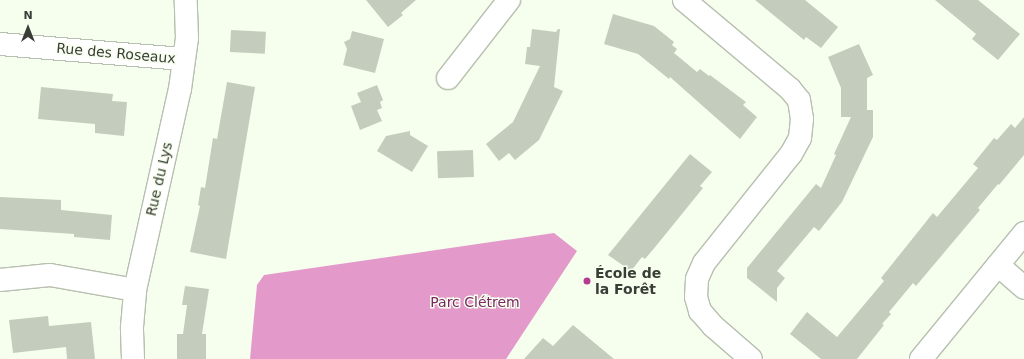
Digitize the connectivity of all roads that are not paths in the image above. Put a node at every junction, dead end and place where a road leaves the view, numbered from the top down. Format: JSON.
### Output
{"nodes":[{"id":1,"x":186,"y":0,"type":"edge"},
{"id":2,"x":509,"y":0,"type":"edge"},
{"id":3,"x":684,"y":0,"type":"edge"},
{"id":4,"x":0,"y":44,"type":"edge"},
{"id":5,"x":183,"y":59,"type":"junction"},
{"id":6,"x":448,"y":78,"type":"dead end"},
{"id":7,"x":1024,"y":233,"type":"edge"},
{"id":8,"x":998,"y":265,"type":"junction"},
{"id":9,"x":0,"y":280,"type":"edge"},
{"id":10,"x":1024,"y":288,"type":"edge"},
{"id":11,"x":135,"y":290,"type":"junction"},
{"id":12,"x":133,"y":359,"type":"edge"},
{"id":13,"x":751,"y":359,"type":"edge"},
{"id":14,"x":921,"y":359,"type":"edge"}],
"edges":[{"from":1,"to":5,"type":"street","name":"Rue du Lys"},
{"from":2,"to":6,"type":"street"},
{"from":3,"to":13,"type":"street"},
{"from":4,"to":5,"type":"street","name":"Rue des Roseaux"},
{"from":5,"to":11,"type":"street","name":"Rue du Lys"},
{"from":7,"to":8,"type":"street"},
{"from":8,"to":10,"type":"street"},
{"from":8,"to":14,"type":"street"},
{"from":9,"to":11,"type":"street"},
{"from":11,"to":12,"type":"street","name":"Rue du Lys"}]}
